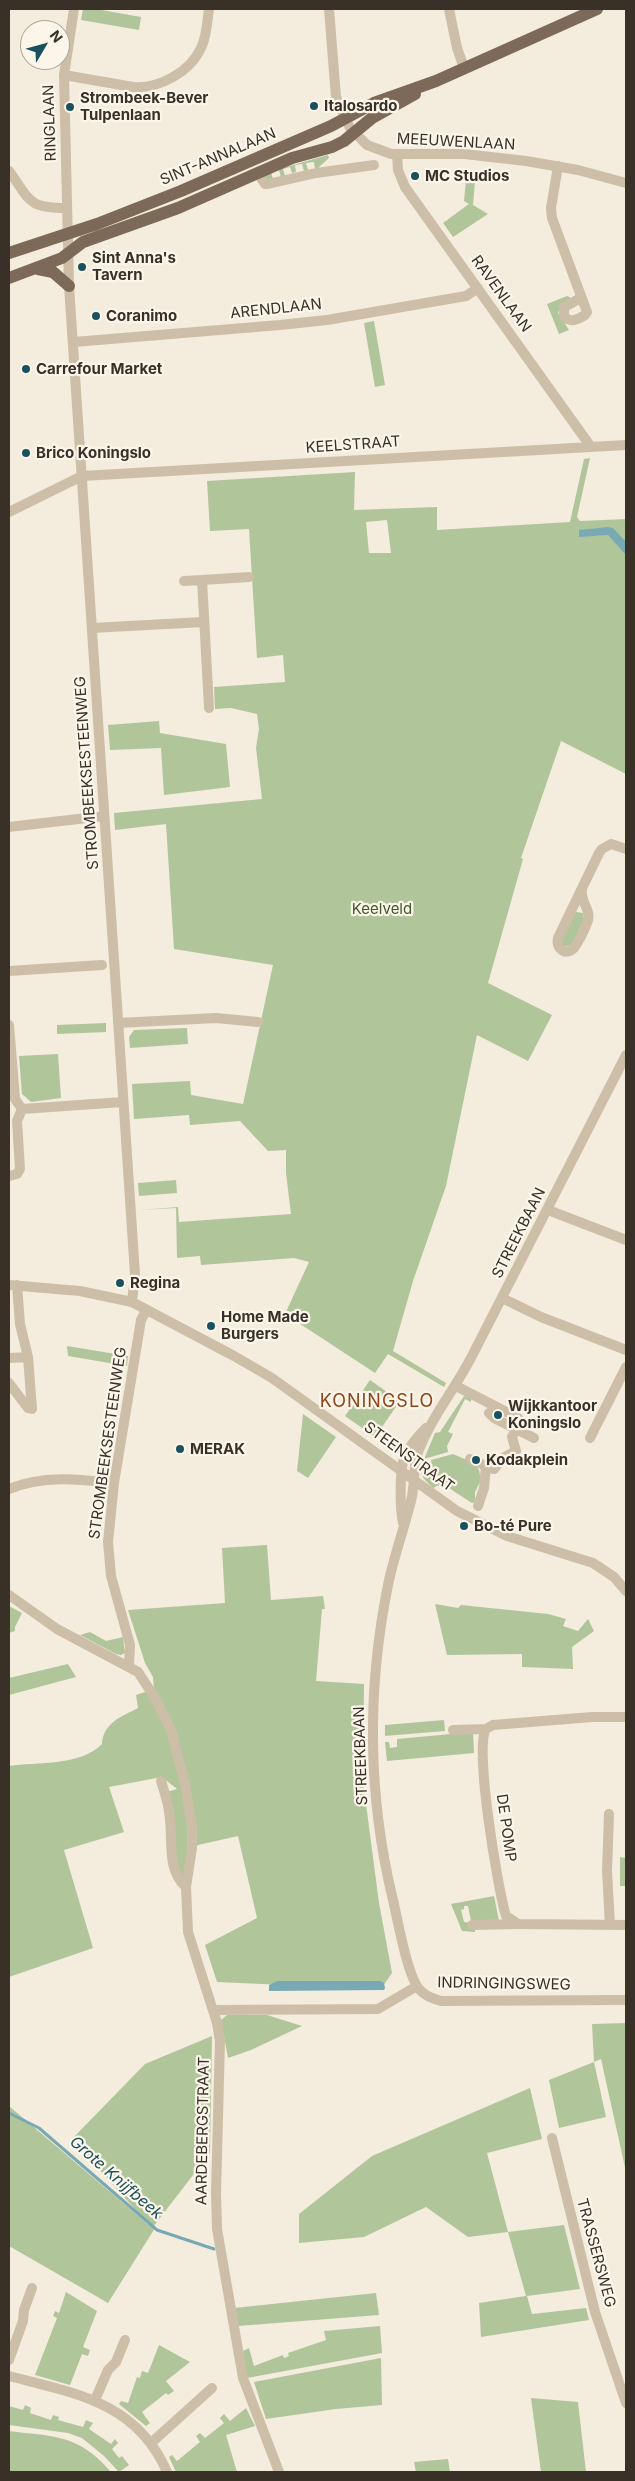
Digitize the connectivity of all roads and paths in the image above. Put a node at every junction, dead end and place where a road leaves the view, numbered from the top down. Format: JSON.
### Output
{"nodes":[{"id":1,"x":74,"y":9,"type":"edge"},
{"id":2,"x":209,"y":9,"type":"edge"},
{"id":3,"x":329,"y":9,"type":"edge"},
{"id":4,"x":448,"y":9,"type":"edge"},
{"id":5,"x":597,"y":9,"type":"edge"},
{"id":6,"x":581,"y":12,"type":"edge"},
{"id":7,"x":464,"y":68,"type":"junction"},
{"id":8,"x":64,"y":75,"type":"junction"},
{"id":9,"x":350,"y":127,"type":"junction"},
{"id":10,"x":397,"y":154,"type":"junction"},
{"id":11,"x":374,"y":165,"type":"dead end"},
{"id":12,"x":558,"y":166,"type":"junction"},
{"id":13,"x":9,"y":171,"type":"edge"},
{"id":14,"x":258,"y":173,"type":"junction"},
{"id":15,"x":626,"y":183,"type":"edge"},
{"id":16,"x":67,"y":208,"type":"junction"},
{"id":17,"x":68,"y":243,"type":"junction"},
{"id":18,"x":9,"y":254,"type":"edge"},
{"id":19,"x":37,"y":269,"type":"junction"},
{"id":20,"x":9,"y":278,"type":"edge"},
{"id":21,"x":70,"y":286,"type":"junction"},
{"id":22,"x":478,"y":288,"type":"junction"},
{"id":23,"x":580,"y":296,"type":"dead end"},
{"id":24,"x":74,"y":342,"type":"junction"},
{"id":25,"x":626,"y":445,"type":"edge"},
{"id":26,"x":591,"y":447,"type":"junction"},
{"id":27,"x":82,"y":476,"type":"junction"},
{"id":28,"x":9,"y":512,"type":"edge"},
{"id":29,"x":249,"y":577,"type":"dead end"},
{"id":30,"x":202,"y":580,"type":"junction"},
{"id":31,"x":184,"y":581,"type":"dead end"},
{"id":32,"x":203,"y":622,"type":"junction"},
{"id":33,"x":92,"y":628,"type":"junction"},
{"id":34,"x":210,"y":708,"type":"dead end"},
{"id":35,"x":104,"y":816,"type":"junction"},
{"id":36,"x":9,"y":827,"type":"edge"},
{"id":37,"x":626,"y":849,"type":"edge"},
{"id":38,"x":582,"y":889,"type":"junction"},
{"id":39,"x":102,"y":965,"type":"dead end"},
{"id":40,"x":9,"y":971,"type":"edge"},
{"id":41,"x":258,"y":1022,"type":"dead end"},
{"id":42,"x":118,"y":1023,"type":"junction"},
{"id":43,"x":9,"y":1025,"type":"edge"},
{"id":44,"x":626,"y":1055,"type":"edge"},
{"id":45,"x":622,"y":1074,"type":"edge"},
{"id":46,"x":123,"y":1102,"type":"junction"},
{"id":47,"x":22,"y":1109,"type":"junction"},
{"id":48,"x":9,"y":1176,"type":"edge"},
{"id":49,"x":548,"y":1210,"type":"junction"},
{"id":50,"x":626,"y":1240,"type":"edge"},
{"id":51,"x":13,"y":1285,"type":"edge"},
{"id":52,"x":502,"y":1298,"type":"junction"},
{"id":53,"x":132,"y":1302,"type":"junction"},
{"id":54,"x":146,"y":1310,"type":"junction"},
{"id":55,"x":626,"y":1350,"type":"edge"},
{"id":56,"x":28,"y":1357,"type":"junction"},
{"id":57,"x":9,"y":1358,"type":"edge"},
{"id":58,"x":626,"y":1367,"type":"edge"},
{"id":59,"x":9,"y":1383,"type":"edge"},
{"id":60,"x":456,"y":1386,"type":"junction"},
{"id":61,"x":489,"y":1413,"type":"dead end"},
{"id":62,"x":518,"y":1418,"type":"dead end"},
{"id":63,"x":432,"y":1422,"type":"junction"},
{"id":64,"x":516,"y":1429,"type":"junction"},
{"id":65,"x":534,"y":1438,"type":"dead end"},
{"id":66,"x":590,"y":1438,"type":"dead end"},
{"id":67,"x":470,"y":1459,"type":"dead end"},
{"id":68,"x":486,"y":1466,"type":"junction"},
{"id":69,"x":403,"y":1471,"type":"junction"},
{"id":70,"x":415,"y":1480,"type":"junction"},
{"id":71,"x":114,"y":1483,"type":"junction"},
{"id":72,"x":9,"y":1489,"type":"edge"},
{"id":73,"x":478,"y":1506,"type":"dead end"},
{"id":74,"x":403,"y":1523,"type":"junction"},
{"id":75,"x":626,"y":1591,"type":"edge"},
{"id":76,"x":9,"y":1595,"type":"edge"},
{"id":77,"x":129,"y":1667,"type":"junction"},
{"id":78,"x":626,"y":1717,"type":"edge"},
{"id":79,"x":486,"y":1729,"type":"junction"},
{"id":80,"x":453,"y":1730,"type":"dead end"},
{"id":81,"x":161,"y":1781,"type":"dead end"},
{"id":82,"x":609,"y":1814,"type":"dead end"},
{"id":83,"x":186,"y":1887,"type":"junction"},
{"id":84,"x":518,"y":1924,"type":"junction"},
{"id":85,"x":472,"y":1925,"type":"dead end"},
{"id":86,"x":610,"y":1925,"type":"junction"},
{"id":87,"x":626,"y":1926,"type":"edge"},
{"id":88,"x":417,"y":1986,"type":"junction"},
{"id":89,"x":626,"y":2000,"type":"edge"},
{"id":90,"x":213,"y":2010,"type":"junction"},
{"id":91,"x":552,"y":2138,"type":"dead end"},
{"id":92,"x":32,"y":2288,"type":"dead end"},
{"id":93,"x":125,"y":2340,"type":"dead end"},
{"id":94,"x":9,"y":2360,"type":"edge"},
{"id":95,"x":9,"y":2376,"type":"edge"},
{"id":96,"x":212,"y":2388,"type":"dead end"},
{"id":97,"x":95,"y":2400,"type":"junction"},
{"id":98,"x":626,"y":2403,"type":"edge"},
{"id":99,"x":151,"y":2443,"type":"junction"},
{"id":100,"x":166,"y":2472,"type":"edge"},
{"id":101,"x":279,"y":2472,"type":"edge"}],
"edges":[{"from":1,"to":8,"type":"street","name":"RINGLAAN"},
{"from":2,"to":8,"type":"street"},
{"from":3,"to":9,"type":"street"},
{"from":4,"to":7,"type":"street"},
{"from":5,"to":6,"type":"main road","name":"SINT-ANNALAAN"},
{"from":6,"to":7,"type":"main road","name":"SINT-ANNALAAN"},
{"from":7,"to":9,"type":"main road","name":"SINT-ANNALAAN"},
{"from":8,"to":16,"type":"street","name":"RINGLAAN"},
{"from":9,"to":10,"type":"street","name":"MEEUWENLAAN"},
{"from":9,"to":14,"type":"main road","name":"SINT-ANNALAAN"},
{"from":9,"to":17,"type":"main road","name":"SINT-ANNALAAN"},
{"from":10,"to":12,"type":"street","name":"MEEUWENLAAN"},
{"from":10,"to":22,"type":"street","name":"RAVENLAAN"},
{"from":11,"to":14,"type":"street","name":"SINT-ANNALAAN"},
{"from":12,"to":15,"type":"street","name":"MEEUWENLAAN"},
{"from":12,"to":23,"type":"street"},
{"from":13,"to":16,"type":"street"},
{"from":14,"to":17,"type":"main road","name":"SINT-ANNALAAN"},
{"from":16,"to":17,"type":"street","name":"RINGLAAN"},
{"from":17,"to":18,"type":"main road","name":"SINT-ANNALAAN"},
{"from":17,"to":19,"type":"main road","name":"SINT-ANNALAAN"},
{"from":17,"to":21,"type":"street","name":"STROMBEEKSESTEENWEG"},
{"from":19,"to":20,"type":"main road","name":"SINT-ANNALAAN"},
{"from":19,"to":21,"type":"main road"},
{"from":21,"to":24,"type":"street","name":"STROMBEEKSESTEENWEG"},
{"from":22,"to":24,"type":"street","name":"ARENDLAAN"},
{"from":22,"to":26,"type":"street","name":"RAVENLAAN"},
{"from":24,"to":27,"type":"street","name":"STROMBEEKSESTEENWEG"},
{"from":25,"to":26,"type":"street","name":"KEELSTRAAT"},
{"from":26,"to":27,"type":"street","name":"KEELSTRAAT"},
{"from":27,"to":28,"type":"street"},
{"from":27,"to":33,"type":"street","name":"STROMBEEKSESTEENWEG"},
{"from":29,"to":30,"type":"street"},
{"from":30,"to":31,"type":"street"},
{"from":30,"to":32,"type":"street"},
{"from":32,"to":33,"type":"street"},
{"from":32,"to":34,"type":"street"},
{"from":33,"to":35,"type":"street","name":"STROMBEEKSESTEENWEG"},
{"from":35,"to":36,"type":"street"},
{"from":35,"to":42,"type":"street","name":"STROMBEEKSESTEENWEG"},
{"from":37,"to":38,"type":"street"},
{"from":38,"to":38,"type":"street"},
{"from":39,"to":40,"type":"street"},
{"from":41,"to":42,"type":"street"},
{"from":42,"to":46,"type":"street","name":"STROMBEEKSESTEENWEG"},
{"from":43,"to":47,"type":"street"},
{"from":44,"to":45,"type":"street","name":"STREEKBAAN"},
{"from":45,"to":49,"type":"street","name":"STREEKBAAN"},
{"from":46,"to":47,"type":"street"},
{"from":46,"to":53,"type":"street","name":"STROMBEEKSESTEENWEG"},
{"from":47,"to":48,"type":"street"},
{"from":49,"to":50,"type":"street"},
{"from":49,"to":52,"type":"street","name":"STREEKBAAN"},
{"from":51,"to":53,"type":"street","name":"STEENSTRAAT"},
{"from":51,"to":56,"type":"street"},
{"from":52,"to":55,"type":"street"},
{"from":52,"to":60,"type":"street","name":"STREEKBAAN"},
{"from":53,"to":54,"type":"street","name":"STEENSTRAAT"},
{"from":54,"to":69,"type":"street","name":"STEENSTRAAT"},
{"from":54,"to":71,"type":"street","name":"STROMBEEKSESTEENWEG"},
{"from":56,"to":57,"type":"street"},
{"from":56,"to":59,"type":"street"},
{"from":58,"to":66,"type":"street"},
{"from":60,"to":62,"type":"street"},
{"from":60,"to":63,"type":"street","name":"STREEKBAAN"},
{"from":61,"to":64,"type":"street"},
{"from":63,"to":69,"type":"street","name":"STREEKBAAN"},
{"from":63,"to":70,"type":"street","name":"STREEKBAAN"},
{"from":64,"to":65,"type":"street"},
{"from":64,"to":68,"type":"street"},
{"from":67,"to":68,"type":"street"},
{"from":68,"to":73,"type":"street"},
{"from":69,"to":70,"type":"street","name":"STEENSTRAAT"},
{"from":69,"to":74,"type":"street","name":"STREEKBAAN"},
{"from":70,"to":74,"type":"street","name":"STREEKBAAN"},
{"from":70,"to":75,"type":"street","name":"STEENSTRAAT"},
{"from":71,"to":72,"type":"street"},
{"from":71,"to":77,"type":"street","name":"STROMBEEKSESTEENWEG"},
{"from":74,"to":88,"type":"street","name":"STREEKBAAN"},
{"from":76,"to":77,"type":"street","name":"AARDEBERGSTRAAT"},
{"from":77,"to":83,"type":"street","name":"AARDEBERGSTRAAT"},
{"from":78,"to":79,"type":"street"},
{"from":79,"to":80,"type":"street"},
{"from":79,"to":84,"type":"street","name":"DE POMP"},
{"from":81,"to":83,"type":"street","name":"AARDEBERGSTRAAT"},
{"from":82,"to":86,"type":"street"},
{"from":83,"to":90,"type":"street","name":"AARDEBERGSTRAAT"},
{"from":84,"to":85,"type":"street"},
{"from":84,"to":86,"type":"street"},
{"from":86,"to":87,"type":"street"},
{"from":88,"to":89,"type":"street","name":"INDRINGINGSWEG"},
{"from":88,"to":90,"type":"street","name":"INDRINGINGSWEG"},
{"from":90,"to":101,"type":"street","name":"AARDEBERGSTRAAT"},
{"from":91,"to":98,"type":"street","name":"TRASSERSWEG"},
{"from":92,"to":94,"type":"street"},
{"from":93,"to":97,"type":"street"},
{"from":95,"to":97,"type":"street"},
{"from":96,"to":99,"type":"street"},
{"from":97,"to":99,"type":"street"},
{"from":99,"to":100,"type":"street"}]}
